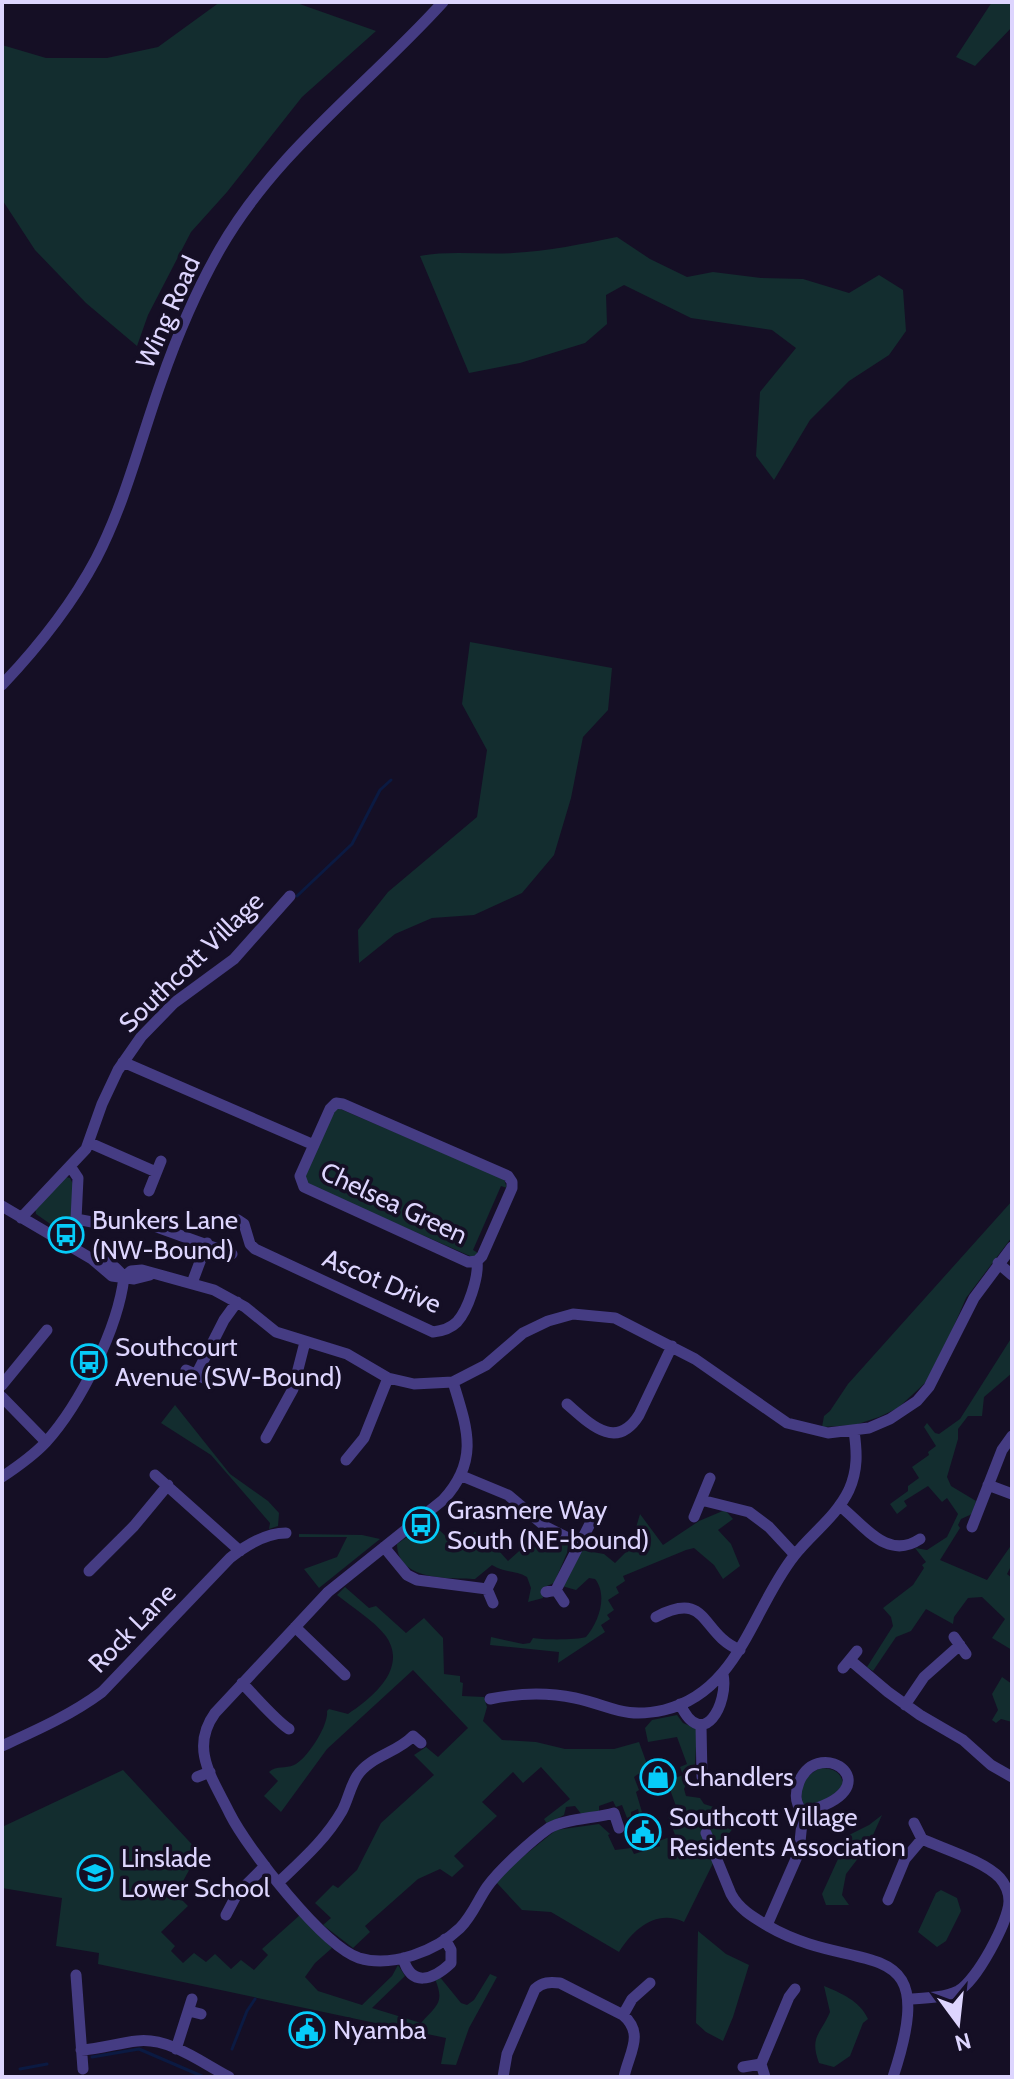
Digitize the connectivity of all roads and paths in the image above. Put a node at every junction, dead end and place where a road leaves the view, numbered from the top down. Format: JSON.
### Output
{"nodes":[{"id":1,"x":443,"y":2,"type":"edge"},
{"id":2,"x":2,"y":685,"type":"edge"},
{"id":3,"x":290,"y":896,"type":"dead end"},
{"id":4,"x":123,"y":1062,"type":"junction"},
{"id":5,"x":90,"y":1143,"type":"junction"},
{"id":6,"x":314,"y":1145,"type":"junction"},
{"id":7,"x":70,"y":1166,"type":"junction"},
{"id":8,"x":149,"y":1191,"type":"dead end"},
{"id":9,"x":2,"y":1206,"type":"edge"},
{"id":10,"x":21,"y":1218,"type":"junction"},
{"id":11,"x":76,"y":1219,"type":"junction"},
{"id":12,"x":238,"y":1220,"type":"dead end"},
{"id":13,"x":92,"y":1222,"type":"dead end"},
{"id":14,"x":143,"y":1222,"type":"dead end"},
{"id":15,"x":75,"y":1240,"type":"dead end"},
{"id":16,"x":207,"y":1243,"type":"junction"},
{"id":17,"x":1012,"y":1247,"type":"edge"},
{"id":18,"x":232,"y":1254,"type":"dead end"},
{"id":19,"x":477,"y":1261,"type":"junction"},
{"id":20,"x":998,"y":1263,"type":"junction"},
{"id":21,"x":1012,"y":1275,"type":"edge"},
{"id":22,"x":124,"y":1277,"type":"junction"},
{"id":23,"x":192,"y":1283,"type":"junction"},
{"id":24,"x":237,"y":1302,"type":"junction"},
{"id":25,"x":45,"y":1338,"type":"dead end"},
{"id":26,"x":305,"y":1342,"type":"junction"},
{"id":27,"x":672,"y":1346,"type":"junction"},
{"id":28,"x":196,"y":1375,"type":"dead end"},
{"id":29,"x":388,"y":1378,"type":"junction"},
{"id":30,"x":453,"y":1382,"type":"junction"},
{"id":31,"x":2,"y":1385,"type":"edge"},
{"id":32,"x":2,"y":1397,"type":"edge"},
{"id":33,"x":567,"y":1404,"type":"dead end"},
{"id":34,"x":854,"y":1431,"type":"junction"},
{"id":35,"x":1012,"y":1436,"type":"edge"},
{"id":36,"x":267,"y":1438,"type":"dead end"},
{"id":37,"x":46,"y":1442,"type":"junction"},
{"id":38,"x":351,"y":1458,"type":"dead end"},
{"id":39,"x":155,"y":1475,"type":"dead end"},
{"id":40,"x":462,"y":1476,"type":"junction"},
{"id":41,"x":2,"y":1477,"type":"edge"},
{"id":42,"x":710,"y":1478,"type":"dead end"},
{"id":43,"x":168,"y":1485,"type":"junction"},
{"id":44,"x":988,"y":1485,"type":"junction"},
{"id":45,"x":1012,"y":1494,"type":"edge"},
{"id":46,"x":701,"y":1500,"type":"junction"},
{"id":47,"x":840,"y":1506,"type":"junction"},
{"id":48,"x":594,"y":1516,"type":"dead end"},
{"id":49,"x":694,"y":1517,"type":"dead end"},
{"id":50,"x":972,"y":1527,"type":"dead end"},
{"id":51,"x":286,"y":1533,"type":"dead end"},
{"id":52,"x":920,"y":1539,"type":"dead end"},
{"id":53,"x":578,"y":1543,"type":"junction"},
{"id":54,"x":384,"y":1547,"type":"junction"},
{"id":55,"x":240,"y":1551,"type":"junction"},
{"id":56,"x":795,"y":1555,"type":"junction"},
{"id":57,"x":89,"y":1571,"type":"dead end"},
{"id":58,"x":564,"y":1602,"type":"dead end"},
{"id":59,"x":493,"y":1603,"type":"dead end"},
{"id":60,"x":656,"y":1617,"type":"dead end"},
{"id":61,"x":295,"y":1627,"type":"junction"},
{"id":62,"x":960,"y":1645,"type":"dead end"},
{"id":63,"x":740,"y":1650,"type":"junction"},
{"id":64,"x":850,"y":1660,"type":"dead end"},
{"id":65,"x":344,"y":1669,"type":"dead end"},
{"id":66,"x":723,"y":1674,"type":"junction"},
{"id":67,"x":242,"y":1683,"type":"junction"},
{"id":68,"x":490,"y":1699,"type":"dead end"},
{"id":69,"x":680,"y":1704,"type":"junction"},
{"id":70,"x":905,"y":1705,"type":"junction"},
{"id":71,"x":701,"y":1726,"type":"junction"},
{"id":72,"x":289,"y":1729,"type":"dead end"},
{"id":73,"x":413,"y":1736,"type":"dead end"},
{"id":74,"x":2,"y":1746,"type":"edge"},
{"id":75,"x":210,"y":1772,"type":"junction"},
{"id":76,"x":197,"y":1777,"type":"dead end"},
{"id":77,"x":702,"y":1777,"type":"dead end"},
{"id":78,"x":1012,"y":1777,"type":"edge"},
{"id":79,"x":803,"y":1812,"type":"junction"},
{"id":80,"x":914,"y":1823,"type":"dead end"},
{"id":81,"x":619,"y":1828,"type":"dead end"},
{"id":82,"x":706,"y":1833,"type":"dead end"},
{"id":83,"x":922,"y":1839,"type":"junction"},
{"id":84,"x":265,"y":1866,"type":"junction"},
{"id":85,"x":279,"y":1882,"type":"junction"},
{"id":86,"x":888,"y":1892,"type":"dead end"},
{"id":87,"x":226,"y":1915,"type":"dead end"},
{"id":88,"x":767,"y":1925,"type":"junction"},
{"id":89,"x":445,"y":1939,"type":"junction"},
{"id":90,"x":403,"y":1958,"type":"junction"},
{"id":91,"x":76,"y":1975,"type":"dead end"},
{"id":92,"x":650,"y":1983,"type":"dead end"},
{"id":93,"x":795,"y":1989,"type":"dead end"},
{"id":94,"x":909,"y":1999,"type":"junction"},
{"id":95,"x":194,"y":2008,"type":"dead end"},
{"id":96,"x":623,"y":2015,"type":"junction"},
{"id":97,"x":176,"y":2049,"type":"junction"},
{"id":98,"x":81,"y":2050,"type":"junction"},
{"id":99,"x":761,"y":2064,"type":"junction"},
{"id":100,"x":743,"y":2067,"type":"dead end"},
{"id":101,"x":83,"y":2069,"type":"dead end"},
{"id":102,"x":229,"y":2077,"type":"edge"},
{"id":103,"x":503,"y":2077,"type":"edge"},
{"id":104,"x":624,"y":2077,"type":"edge"},
{"id":105,"x":765,"y":2077,"type":"edge"},
{"id":106,"x":893,"y":2077,"type":"edge"}],
"edges":[{"from":1,"to":2,"type":"street","name":"Wing Road"},
{"from":3,"to":4,"type":"street","name":"Southcott Village"},
{"from":4,"to":5,"type":"street","name":"Southcott Village"},
{"from":4,"to":6,"type":"street","name":"Chelsea Green"},
{"from":5,"to":7,"type":"street","name":"Southcott Village"},
{"from":5,"to":8,"type":"street"},
{"from":6,"to":19,"type":"street","name":"Chelsea Green"},
{"from":6,"to":19,"type":"street","name":"Chelsea Green"},
{"from":7,"to":10,"type":"street","name":"Southcott Village"},
{"from":7,"to":11,"type":"street"},
{"from":9,"to":10,"type":"street"},
{"from":10,"to":22,"type":"street"},
{"from":11,"to":13,"type":"street"},
{"from":11,"to":15,"type":"street"},
{"from":12,"to":19,"type":"street","name":"Ascot Drive"},
{"from":14,"to":16,"type":"street"},
{"from":16,"to":18,"type":"street"},
{"from":16,"to":23,"type":"street"},
{"from":17,"to":20,"type":"street"},
{"from":20,"to":21,"type":"street"},
{"from":20,"to":34,"type":"street"},
{"from":22,"to":23,"type":"street"},
{"from":22,"to":37,"type":"street"},
{"from":23,"to":24,"type":"street"},
{"from":24,"to":26,"type":"street"},
{"from":24,"to":28,"type":"street"},
{"from":25,"to":31,"type":"street"},
{"from":26,"to":29,"type":"street"},
{"from":26,"to":36,"type":"street"},
{"from":27,"to":30,"type":"street"},
{"from":27,"to":33,"type":"street"},
{"from":27,"to":34,"type":"street"},
{"from":29,"to":30,"type":"street"},
{"from":29,"to":38,"type":"street"},
{"from":30,"to":40,"type":"street"},
{"from":32,"to":37,"type":"street"},
{"from":34,"to":47,"type":"street"},
{"from":35,"to":44,"type":"street"},
{"from":37,"to":41,"type":"street"},
{"from":39,"to":43,"type":"street"},
{"from":40,"to":53,"type":"street"},
{"from":40,"to":54,"type":"street"},
{"from":42,"to":46,"type":"street"},
{"from":43,"to":55,"type":"street"},
{"from":43,"to":57,"type":"street"},
{"from":44,"to":45,"type":"street"},
{"from":44,"to":50,"type":"street"},
{"from":46,"to":49,"type":"street"},
{"from":46,"to":56,"type":"street"},
{"from":47,"to":52,"type":"street"},
{"from":47,"to":56,"type":"street"},
{"from":48,"to":53,"type":"street"},
{"from":51,"to":55,"type":"street","name":"Rock Lane"},
{"from":53,"to":58,"type":"street"},
{"from":54,"to":59,"type":"street"},
{"from":54,"to":61,"type":"street"},
{"from":55,"to":74,"type":"street","name":"Rock Lane"},
{"from":56,"to":63,"type":"street"},
{"from":60,"to":63,"type":"street"},
{"from":61,"to":65,"type":"street"},
{"from":61,"to":67,"type":"street"},
{"from":62,"to":70,"type":"street"},
{"from":63,"to":66,"type":"street"},
{"from":64,"to":70,"type":"street"},
{"from":66,"to":69,"type":"street"},
{"from":66,"to":71,"type":"street"},
{"from":67,"to":72,"type":"street"},
{"from":67,"to":75,"type":"street"},
{"from":68,"to":69,"type":"street"},
{"from":69,"to":71,"type":"street"},
{"from":70,"to":78,"type":"street"},
{"from":71,"to":77,"type":"street"},
{"from":73,"to":85,"type":"street"},
{"from":75,"to":76,"type":"street"},
{"from":75,"to":84,"type":"street"},
{"from":79,"to":79,"type":"street"},
{"from":79,"to":88,"type":"street"},
{"from":80,"to":83,"type":"street"},
{"from":81,"to":89,"type":"street"},
{"from":82,"to":88,"type":"street"},
{"from":83,"to":86,"type":"street"},
{"from":83,"to":94,"type":"street"},
{"from":84,"to":85,"type":"street"},
{"from":84,"to":87,"type":"street"},
{"from":85,"to":90,"type":"street"},
{"from":88,"to":94,"type":"street"},
{"from":89,"to":90,"type":"street"},
{"from":89,"to":90,"type":"street"},
{"from":91,"to":98,"type":"street"},
{"from":92,"to":96,"type":"street"},
{"from":93,"to":99,"type":"street"},
{"from":94,"to":106,"type":"street"},
{"from":95,"to":97,"type":"street"},
{"from":96,"to":103,"type":"street"},
{"from":96,"to":104,"type":"street"},
{"from":97,"to":98,"type":"street"},
{"from":97,"to":102,"type":"street"},
{"from":98,"to":101,"type":"street"},
{"from":99,"to":100,"type":"street"},
{"from":99,"to":105,"type":"street"}]}
